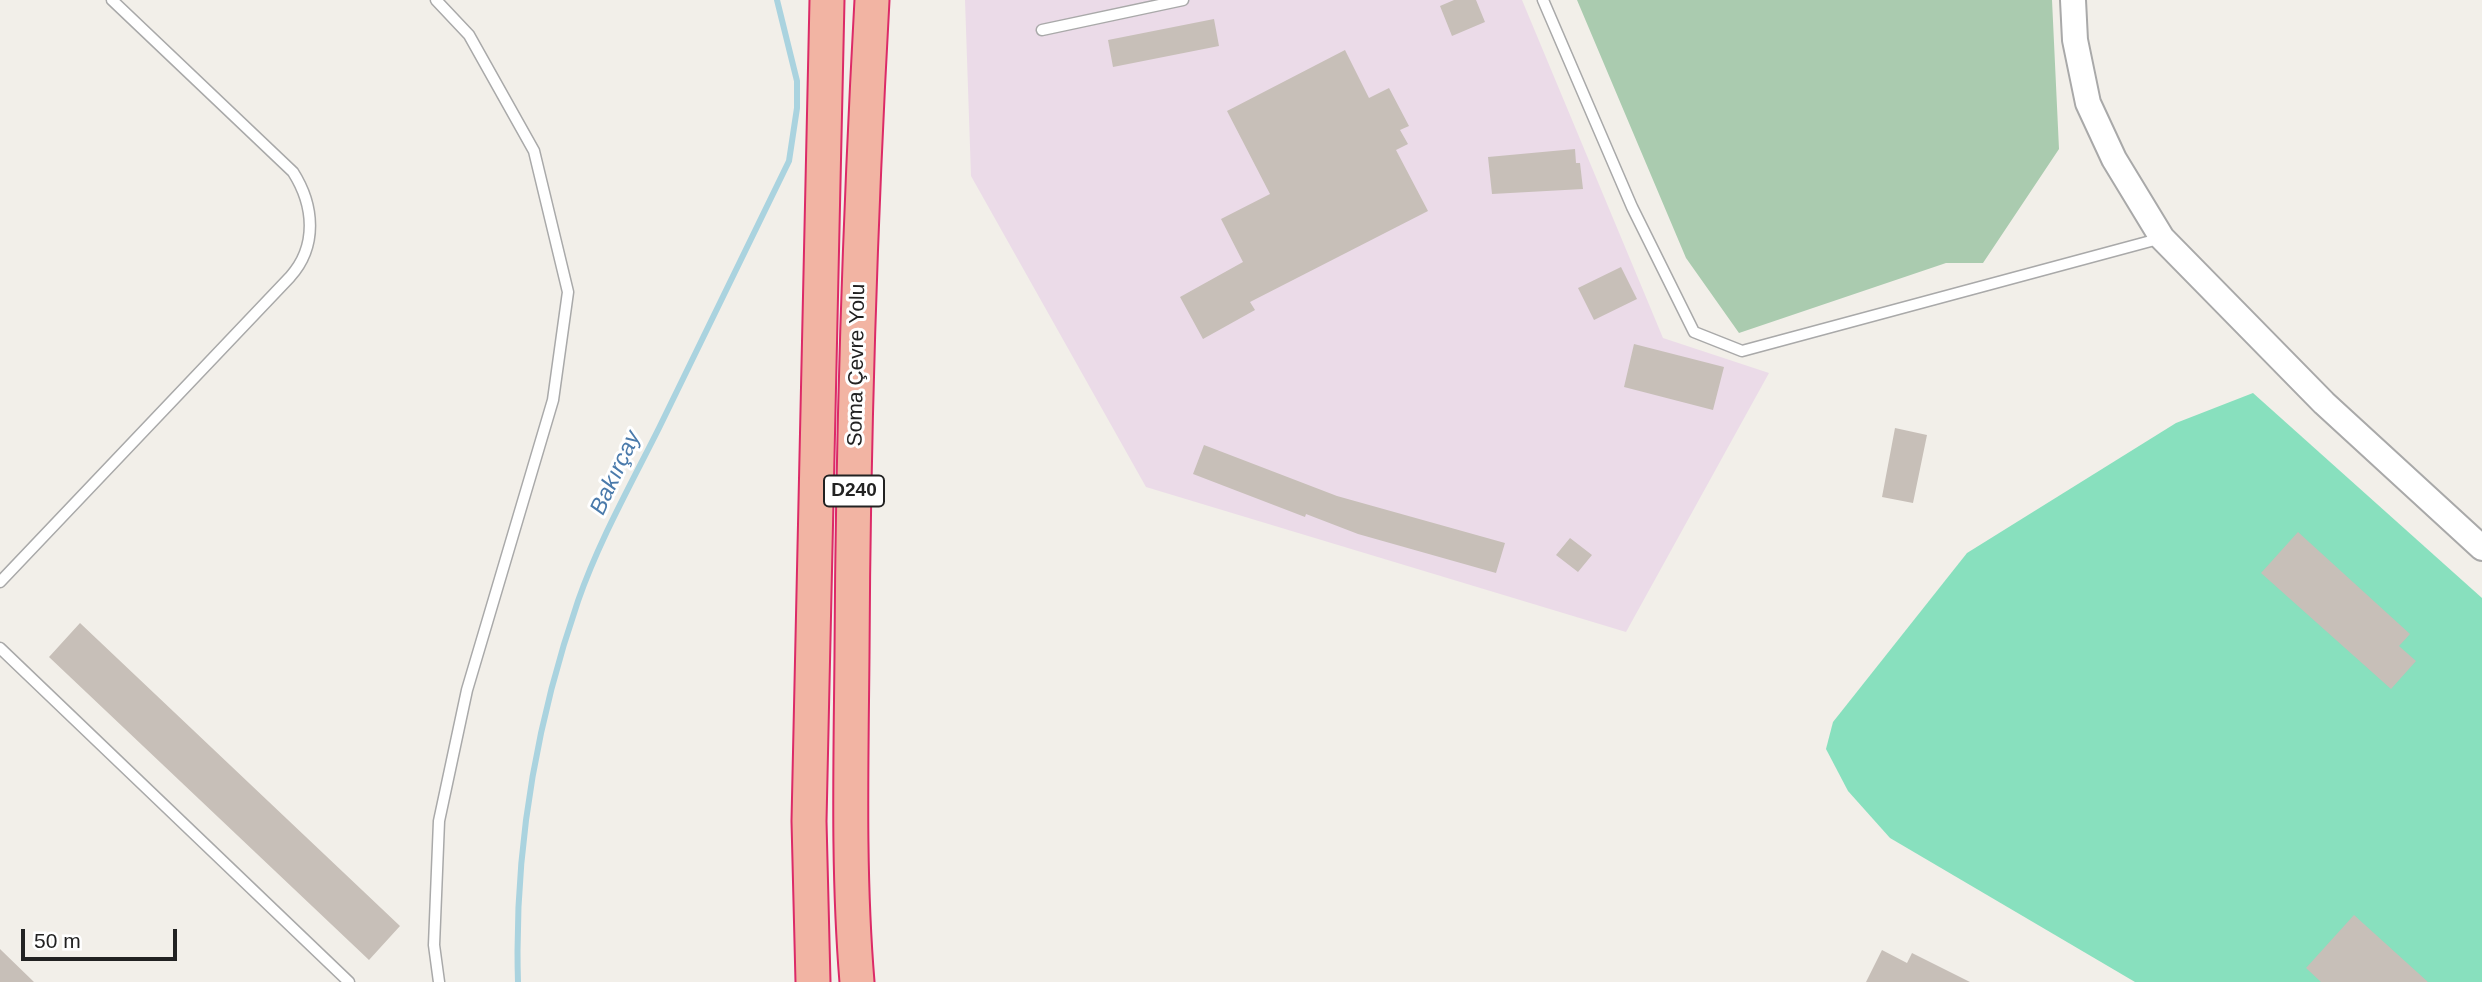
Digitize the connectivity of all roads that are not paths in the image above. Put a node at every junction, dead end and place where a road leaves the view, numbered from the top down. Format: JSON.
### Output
{"nodes":[{"id":1,"x":111,"y":0,"type":"edge"},
{"id":2,"x":436,"y":0,"type":"edge"},
{"id":3,"x":827,"y":0,"type":"edge"},
{"id":4,"x":872,"y":0,"type":"edge"},
{"id":5,"x":1183,"y":0,"type":"edge"},
{"id":6,"x":1543,"y":0,"type":"edge"},
{"id":7,"x":2073,"y":0,"type":"edge"},
{"id":8,"x":1042,"y":30,"type":"dead end"},
{"id":9,"x":2162,"y":238,"type":"junction"},
{"id":10,"x":2482,"y":548,"type":"edge"},
{"id":11,"x":0,"y":582,"type":"edge"},
{"id":12,"x":0,"y":648,"type":"edge"},
{"id":13,"x":349,"y":982,"type":"edge"},
{"id":14,"x":439,"y":982,"type":"edge"},
{"id":15,"x":813,"y":982,"type":"edge"},
{"id":16,"x":857,"y":982,"type":"edge"}],
"edges":[{"from":1,"to":11,"type":"lane"},
{"from":2,"to":14,"type":"lane"},
{"from":3,"to":15,"type":"highway","name":"Soma Çevre Yolu","number":"D240"},
{"from":4,"to":16,"type":"highway","name":"Soma Çevre Yolu","number":"D240"},
{"from":5,"to":8,"type":"lane"},
{"from":6,"to":9,"type":"lane"},
{"from":7,"to":9,"type":"street"},
{"from":9,"to":10,"type":"street"},
{"from":12,"to":13,"type":"lane"}]}
